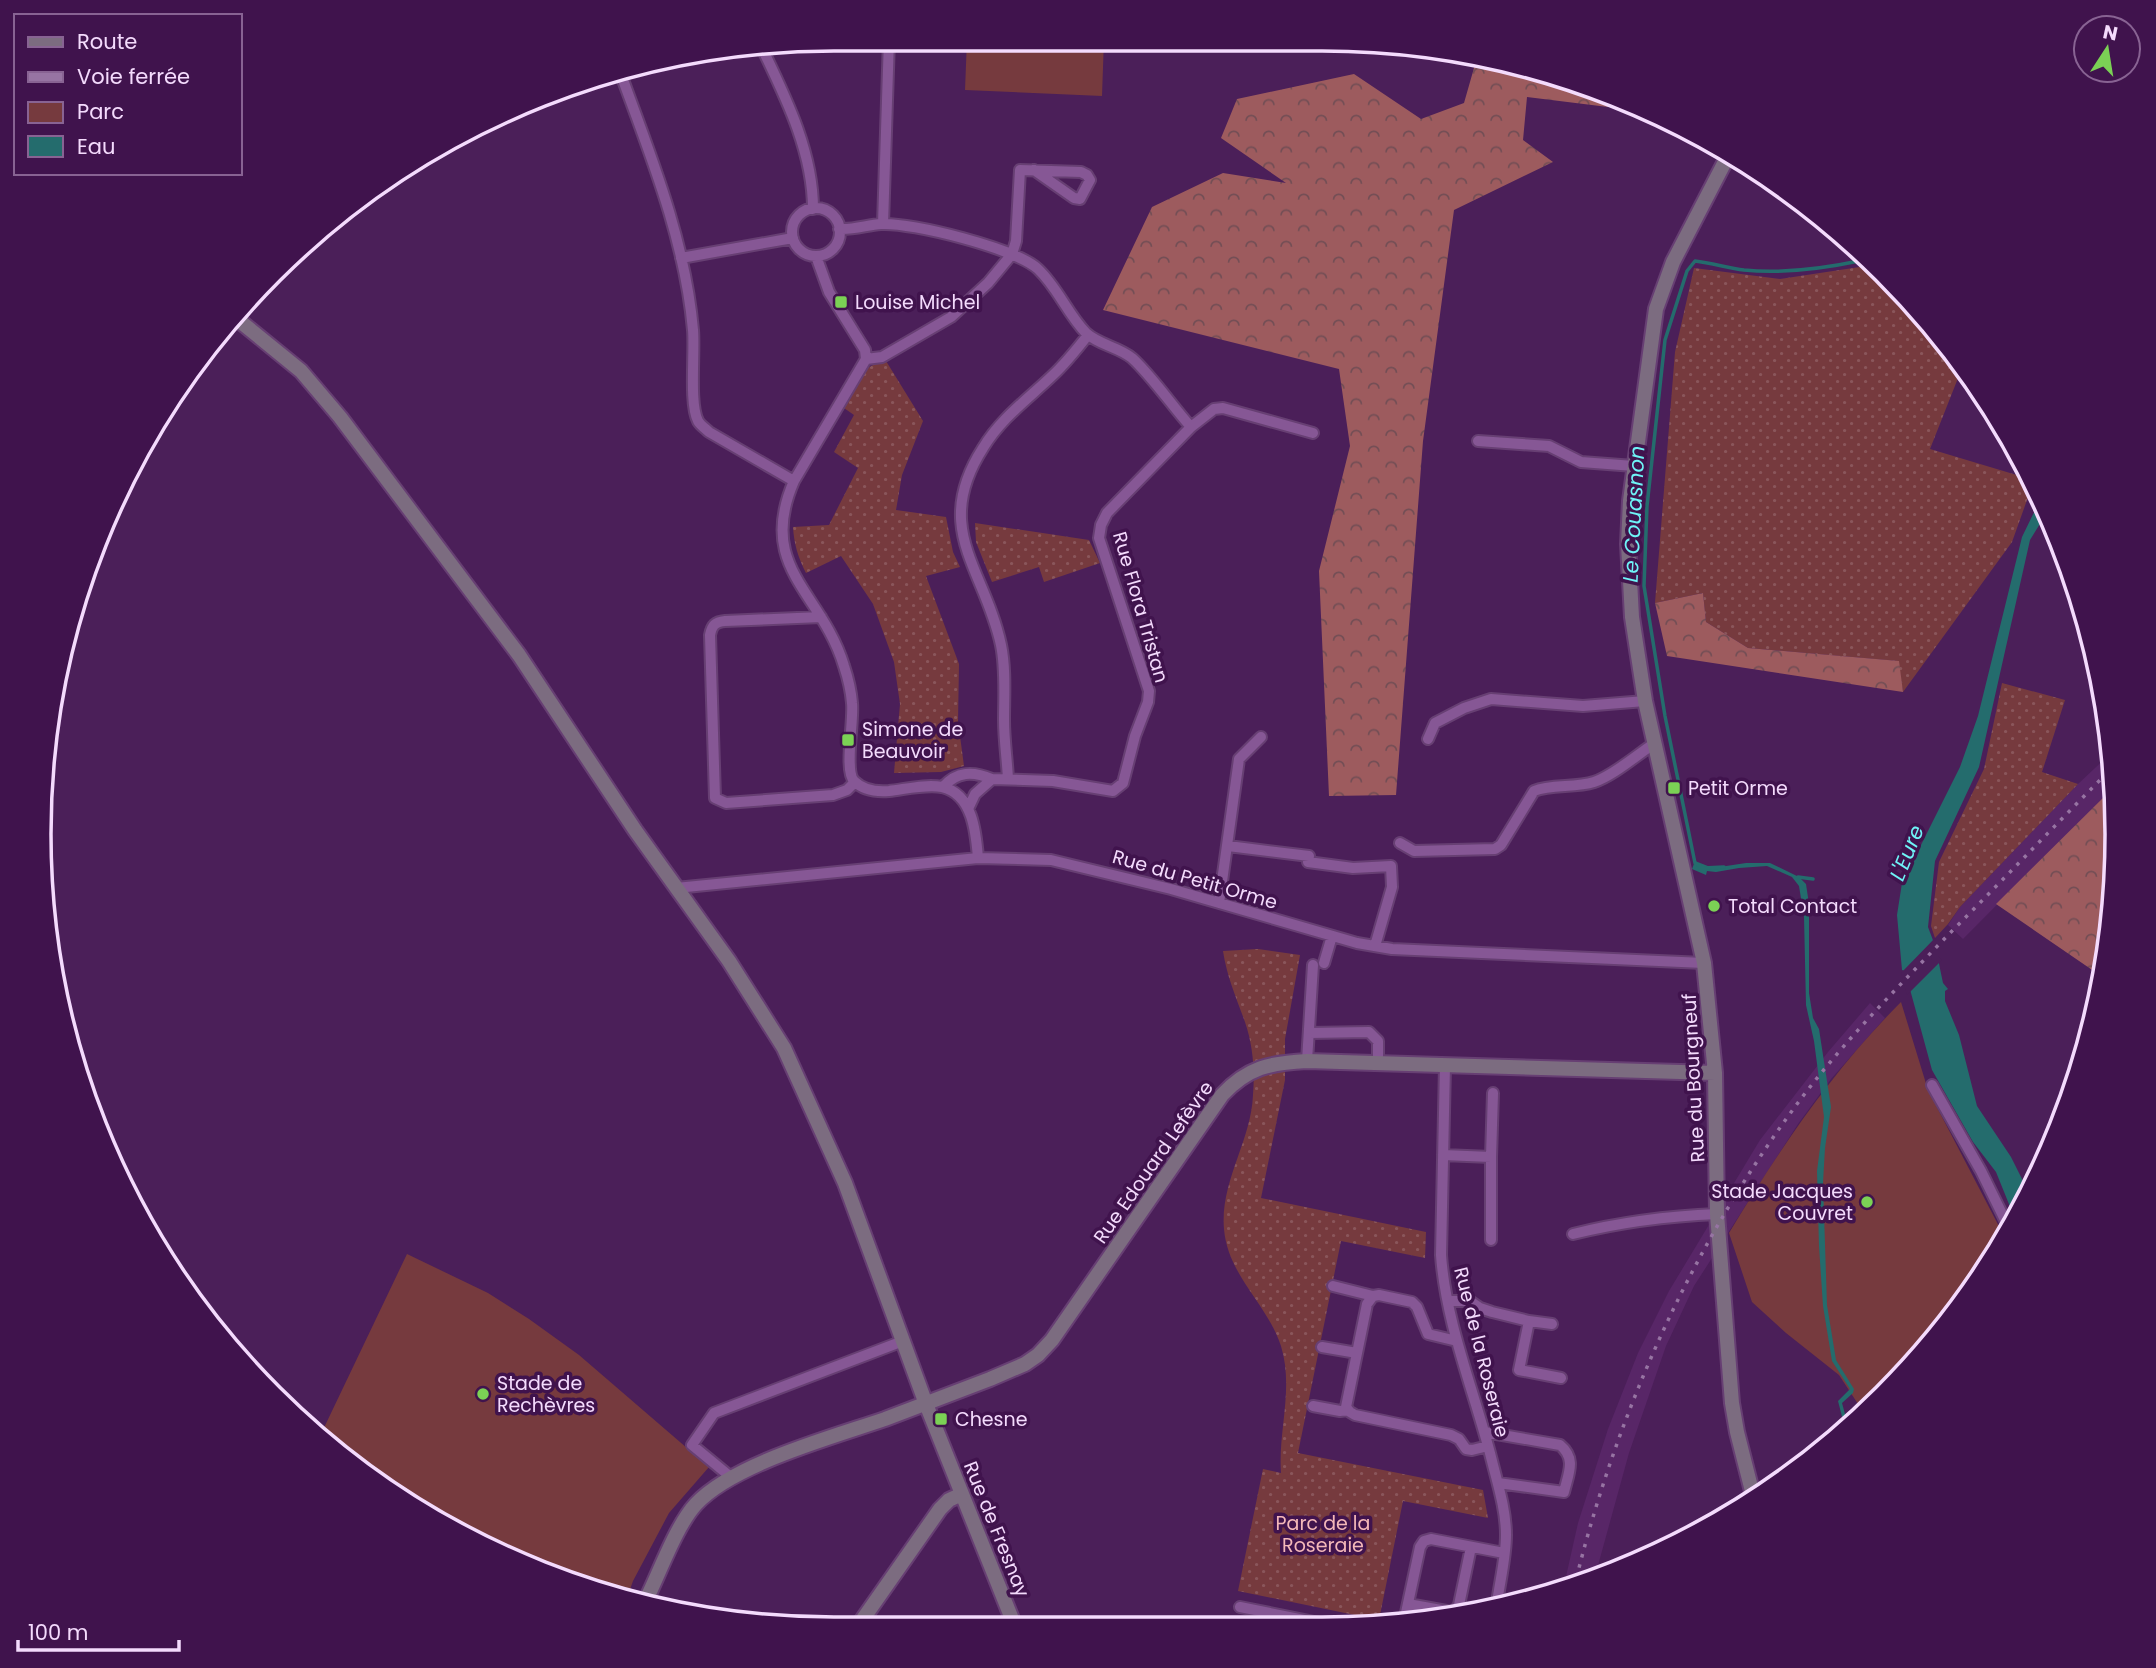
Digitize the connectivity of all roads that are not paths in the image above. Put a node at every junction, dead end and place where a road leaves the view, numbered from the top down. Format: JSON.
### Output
{"nodes":[{"id":1,"x":889,"y":51,"type":"edge"},
{"id":2,"x":765,"y":54,"type":"edge"},
{"id":3,"x":623,"y":79,"type":"edge"},
{"id":4,"x":1725,"y":163,"type":"edge"},
{"id":5,"x":1034,"y":170,"type":"junction"},
{"id":6,"x":813,"y":209,"type":"junction"},
{"id":7,"x":883,"y":223,"type":"junction"},
{"id":8,"x":839,"y":229,"type":"junction"},
{"id":9,"x":793,"y":238,"type":"junction"},
{"id":10,"x":1012,"y":254,"type":"junction"},
{"id":11,"x":816,"y":256,"type":"junction"},
{"id":12,"x":681,"y":258,"type":"junction"},
{"id":13,"x":241,"y":322,"type":"edge"},
{"id":14,"x":1088,"y":335,"type":"junction"},
{"id":15,"x":866,"y":359,"type":"junction"},
{"id":16,"x":1191,"y":427,"type":"junction"},
{"id":17,"x":1313,"y":433,"type":"dead end"},
{"id":18,"x":1478,"y":441,"type":"dead end"},
{"id":19,"x":1634,"y":466,"type":"junction"},
{"id":20,"x":794,"y":481,"type":"junction"},
{"id":21,"x":821,"y":617,"type":"junction"},
{"id":22,"x":1645,"y":701,"type":"junction"},
{"id":23,"x":1261,"y":737,"type":"dead end"},
{"id":24,"x":1428,"y":739,"type":"dead end"},
{"id":25,"x":1655,"y":743,"type":"junction"},
{"id":26,"x":992,"y":779,"type":"junction"},
{"id":27,"x":1008,"y":779,"type":"junction"},
{"id":28,"x":855,"y":782,"type":"junction"},
{"id":29,"x":943,"y":787,"type":"junction"},
{"id":30,"x":968,"y":809,"type":"junction"},
{"id":31,"x":1400,"y":843,"type":"dead end"},
{"id":32,"x":1227,"y":846,"type":"junction"},
{"id":33,"x":978,"y":858,"type":"junction"},
{"id":34,"x":676,"y":888,"type":"junction"},
{"id":35,"x":1219,"y":903,"type":"junction"},
{"id":36,"x":1332,"y":936,"type":"junction"},
{"id":37,"x":1375,"y":946,"type":"junction"},
{"id":38,"x":1704,"y":963,"type":"junction"},
{"id":39,"x":1309,"y":1033,"type":"junction"},
{"id":40,"x":1307,"y":1061,"type":"junction"},
{"id":41,"x":1378,"y":1063,"type":"junction"},
{"id":42,"x":1445,"y":1065,"type":"junction"},
{"id":43,"x":1715,"y":1073,"type":"junction"},
{"id":44,"x":1932,"y":1085,"type":"dead end"},
{"id":45,"x":1493,"y":1093,"type":"dead end"},
{"id":46,"x":1443,"y":1155,"type":"junction"},
{"id":47,"x":1490,"y":1157,"type":"junction"},
{"id":48,"x":1717,"y":1214,"type":"junction"},
{"id":49,"x":2004,"y":1218,"type":"edge"},
{"id":50,"x":1573,"y":1234,"type":"dead end"},
{"id":51,"x":1491,"y":1240,"type":"dead end"},
{"id":52,"x":1333,"y":1286,"type":"dead end"},
{"id":53,"x":1373,"y":1296,"type":"junction"},
{"id":54,"x":1448,"y":1301,"type":"junction"},
{"id":55,"x":1529,"y":1321,"type":"junction"},
{"id":56,"x":1552,"y":1324,"type":"dead end"},
{"id":57,"x":903,"y":1341,"type":"junction"},
{"id":58,"x":1457,"y":1341,"type":"junction"},
{"id":59,"x":1322,"y":1347,"type":"dead end"},
{"id":60,"x":1357,"y":1353,"type":"junction"},
{"id":61,"x":1560,"y":1378,"type":"dead end"},
{"id":62,"x":926,"y":1404,"type":"junction"},
{"id":63,"x":1313,"y":1405,"type":"dead end"},
{"id":64,"x":1348,"y":1410,"type":"junction"},
{"id":65,"x":1485,"y":1432,"type":"junction"},
{"id":66,"x":1488,"y":1446,"type":"junction"},
{"id":67,"x":732,"y":1478,"type":"junction"},
{"id":68,"x":1497,"y":1483,"type":"junction"},
{"id":69,"x":1751,"y":1489,"type":"edge"},
{"id":70,"x":962,"y":1494,"type":"junction"},
{"id":71,"x":1471,"y":1547,"type":"junction"},
{"id":72,"x":1504,"y":1553,"type":"junction"},
{"id":73,"x":648,"y":1595,"type":"edge"},
{"id":74,"x":1498,"y":1597,"type":"edge"},
{"id":75,"x":1408,"y":1604,"type":"junction"},
{"id":76,"x":1459,"y":1605,"type":"edge"},
{"id":77,"x":1240,"y":1607,"type":"dead end"},
{"id":78,"x":1436,"y":1609,"type":"edge"},
{"id":79,"x":1406,"y":1613,"type":"edge"},
{"id":80,"x":864,"y":1617,"type":"edge"},
{"id":81,"x":1011,"y":1617,"type":"edge"},
{"id":82,"x":1290,"y":1617,"type":"edge"}],
"edges":[{"from":1,"to":7,"type":"street"},
{"from":2,"to":6,"type":"street"},
{"from":3,"to":12,"type":"street"},
{"from":4,"to":19,"type":"street","name":"Rue du Bourgneuf"},
{"from":5,"to":5,"type":"street"},
{"from":5,"to":10,"type":"street"},
{"from":6,"to":8,"type":"street"},
{"from":6,"to":9,"type":"street"},
{"from":7,"to":8,"type":"street"},
{"from":7,"to":10,"type":"street"},
{"from":8,"to":11,"type":"street"},
{"from":9,"to":11,"type":"street"},
{"from":9,"to":12,"type":"street"},
{"from":10,"to":14,"type":"street"},
{"from":10,"to":15,"type":"street"},
{"from":11,"to":15,"type":"street"},
{"from":12,"to":20,"type":"street"},
{"from":13,"to":34,"type":"street","name":"Rue de Fresnay"},
{"from":14,"to":16,"type":"street"},
{"from":14,"to":27,"type":"street"},
{"from":15,"to":20,"type":"street"},
{"from":16,"to":17,"type":"street","name":"Rue Flora Tristan"},
{"from":16,"to":27,"type":"street","name":"Rue Flora Tristan"},
{"from":18,"to":19,"type":"street"},
{"from":19,"to":22,"type":"street","name":"Rue du Bourgneuf"},
{"from":20,"to":21,"type":"street"},
{"from":21,"to":28,"type":"street"},
{"from":21,"to":28,"type":"street"},
{"from":22,"to":24,"type":"street"},
{"from":22,"to":25,"type":"street","name":"Rue du Bourgneuf"},
{"from":23,"to":32,"type":"street"},
{"from":25,"to":31,"type":"street"},
{"from":25,"to":38,"type":"street","name":"Rue du Bourgneuf"},
{"from":26,"to":27,"type":"street","name":"Rue Flora Tristan"},
{"from":26,"to":29,"type":"street","name":"Rue Flora Tristan"},
{"from":26,"to":30,"type":"street"},
{"from":28,"to":29,"type":"street","name":"Rue Flora Tristan"},
{"from":29,"to":30,"type":"street"},
{"from":30,"to":33,"type":"street"},
{"from":32,"to":35,"type":"street"},
{"from":32,"to":37,"type":"street"},
{"from":33,"to":34,"type":"street","name":"Rue du Petit Orme"},
{"from":33,"to":35,"type":"street","name":"Rue du Petit Orme"},
{"from":34,"to":57,"type":"street","name":"Rue de Fresnay"},
{"from":35,"to":36,"type":"street","name":"Rue du Petit Orme"},
{"from":36,"to":37,"type":"street","name":"Rue du Petit Orme"},
{"from":36,"to":39,"type":"street"},
{"from":37,"to":38,"type":"street","name":"Rue du Petit Orme"},
{"from":38,"to":43,"type":"street","name":"Rue du Bourgneuf"},
{"from":39,"to":40,"type":"street"},
{"from":39,"to":41,"type":"street"},
{"from":40,"to":41,"type":"street","name":"Rue Edouard Lefèvre"},
{"from":40,"to":62,"type":"street","name":"Rue Edouard Lefèvre"},
{"from":41,"to":42,"type":"street","name":"Rue Edouard Lefèvre"},
{"from":42,"to":43,"type":"street","name":"Rue Edouard Lefèvre"},
{"from":42,"to":46,"type":"street","name":"Rue de la Roseraie"},
{"from":43,"to":48,"type":"street","name":"Rue du Bourgneuf"},
{"from":44,"to":49,"type":"street"},
{"from":45,"to":47,"type":"street"},
{"from":46,"to":47,"type":"street"},
{"from":46,"to":54,"type":"street","name":"Rue de la Roseraie"},
{"from":47,"to":51,"type":"street"},
{"from":48,"to":50,"type":"street"},
{"from":48,"to":69,"type":"street","name":"Rue du Bourgneuf"},
{"from":52,"to":53,"type":"street"},
{"from":53,"to":58,"type":"street"},
{"from":53,"to":60,"type":"street"},
{"from":54,"to":55,"type":"street"},
{"from":54,"to":58,"type":"street","name":"Rue de la Roseraie"},
{"from":55,"to":56,"type":"street"},
{"from":55,"to":61,"type":"street"},
{"from":57,"to":62,"type":"street","name":"Rue de Fresnay"},
{"from":57,"to":67,"type":"street"},
{"from":58,"to":65,"type":"street","name":"Rue de la Roseraie"},
{"from":59,"to":60,"type":"street"},
{"from":60,"to":64,"type":"street"},
{"from":62,"to":67,"type":"street","name":"Rue Edouard Lefèvre"},
{"from":62,"to":70,"type":"street","name":"Rue de Fresnay"},
{"from":63,"to":64,"type":"street"},
{"from":64,"to":66,"type":"street"},
{"from":65,"to":66,"type":"street","name":"Rue de la Roseraie"},
{"from":65,"to":68,"type":"street"},
{"from":66,"to":68,"type":"street","name":"Rue de la Roseraie"},
{"from":67,"to":73,"type":"street","name":"Rue Edouard Lefèvre"},
{"from":68,"to":72,"type":"street","name":"Rue de la Roseraie"},
{"from":70,"to":80,"type":"street"},
{"from":70,"to":81,"type":"street","name":"Rue de Fresnay"},
{"from":71,"to":72,"type":"street"},
{"from":71,"to":75,"type":"street"},
{"from":71,"to":76,"type":"street"},
{"from":72,"to":74,"type":"street","name":"Rue de la Roseraie"},
{"from":75,"to":78,"type":"street"},
{"from":75,"to":79,"type":"street"},
{"from":77,"to":82,"type":"street"}]}
